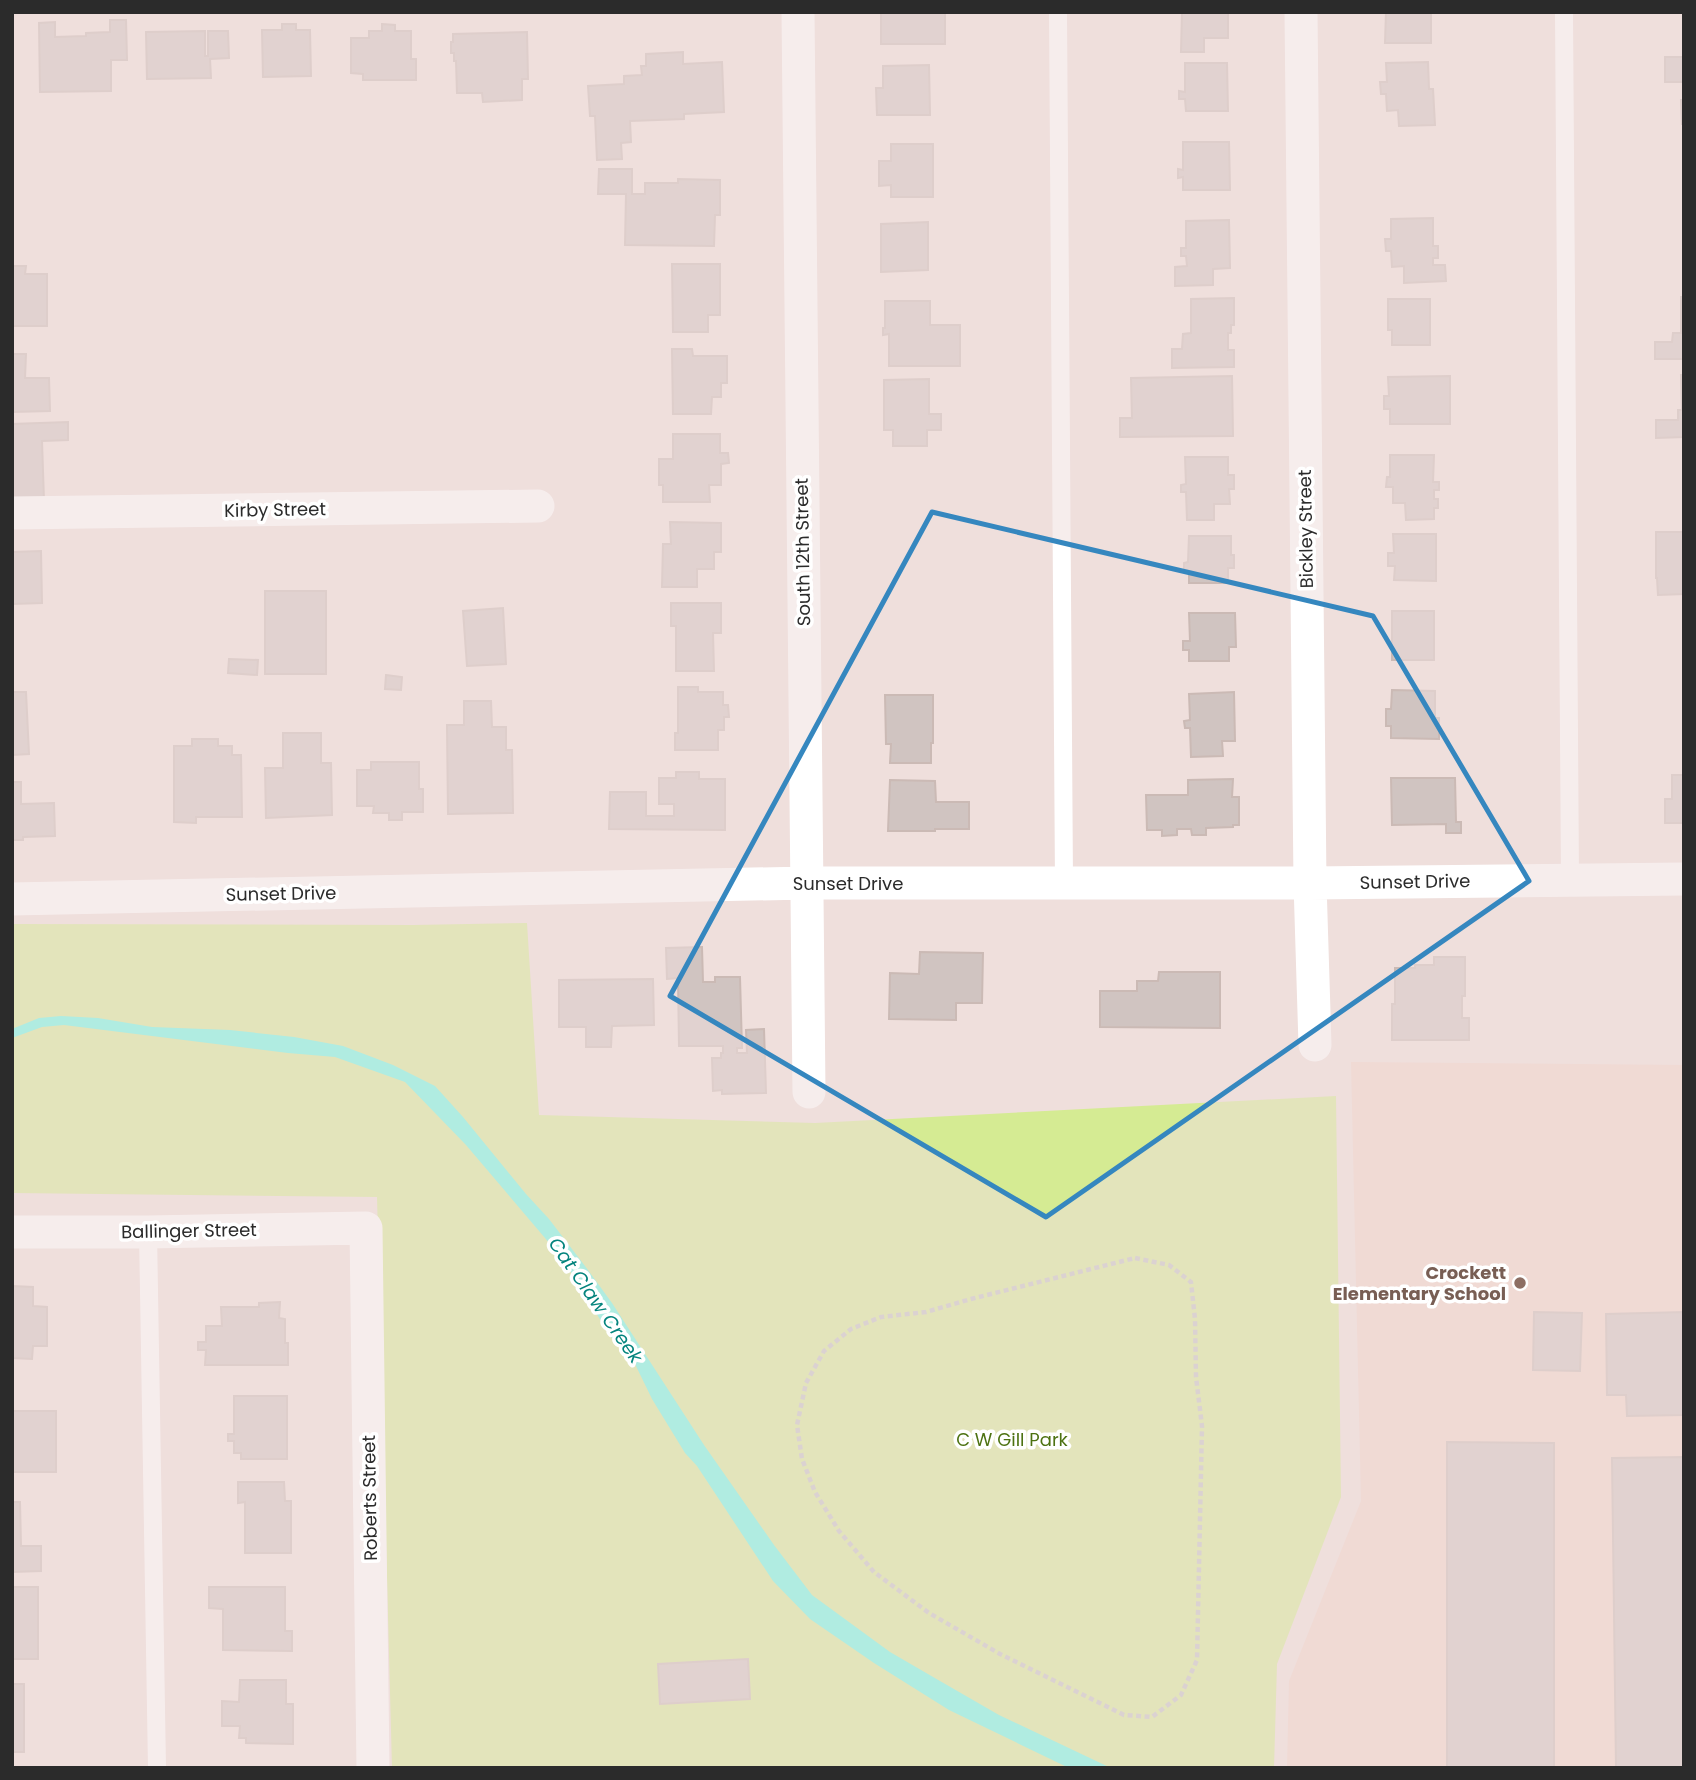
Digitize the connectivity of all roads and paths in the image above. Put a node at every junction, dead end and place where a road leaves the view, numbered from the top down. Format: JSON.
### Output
{"nodes":[{"id":1,"x":798,"y":12,"type":"edge"},
{"id":2,"x":1058,"y":12,"type":"edge"},
{"id":3,"x":1301,"y":12,"type":"edge"},
{"id":4,"x":1563,"y":12,"type":"edge"},
{"id":5,"x":538,"y":506,"type":"dead end"},
{"id":6,"x":12,"y":513,"type":"edge"},
{"id":7,"x":1684,"y":879,"type":"edge"},
{"id":8,"x":1570,"y":880,"type":"junction"},
{"id":9,"x":807,"y":883,"type":"junction"},
{"id":10,"x":1064,"y":883,"type":"junction"},
{"id":11,"x":1310,"y":883,"type":"junction"},
{"id":12,"x":12,"y":899,"type":"edge"},
{"id":13,"x":1315,"y":1045,"type":"dead end"},
{"id":14,"x":809,"y":1092,"type":"dead end"},
{"id":15,"x":366,"y":1228,"type":"joint"},
{"id":16,"x":12,"y":1232,"type":"edge"},
{"id":17,"x":148,"y":1232,"type":"junction"},
{"id":18,"x":929,"y":1613,"type":"joint"},
{"id":19,"x":157,"y":1768,"type":"edge"},
{"id":20,"x":373,"y":1768,"type":"edge"}],
"edges":[{"from":1,"to":9,"type":"street","name":"South 12th Street"},
{"from":2,"to":10,"type":"lane"},
{"from":3,"to":11,"type":"street","name":"Bickley Street"},
{"from":4,"to":8,"type":"lane"},
{"from":5,"to":6,"type":"street","name":"Kirby Street"},
{"from":7,"to":8,"type":"street","name":"Sunset Drive"},
{"from":8,"to":11,"type":"street","name":"Sunset Drive"},
{"from":9,"to":10,"type":"street","name":"Sunset Drive"},
{"from":9,"to":12,"type":"street","name":"Sunset Drive"},
{"from":9,"to":14,"type":"street","name":"South 12th Street"},
{"from":10,"to":11,"type":"street","name":"Sunset Drive"},
{"from":11,"to":13,"type":"street","name":"Bickley Street"},
{"from":15,"to":17,"type":"street","name":"Ballinger Street"},
{"from":15,"to":20,"type":"street","name":"Roberts Street"},
{"from":16,"to":17,"type":"street","name":"Ballinger Street"},
{"from":17,"to":19,"type":"lane"},
{"from":18,"to":18,"type":"path"}]}
